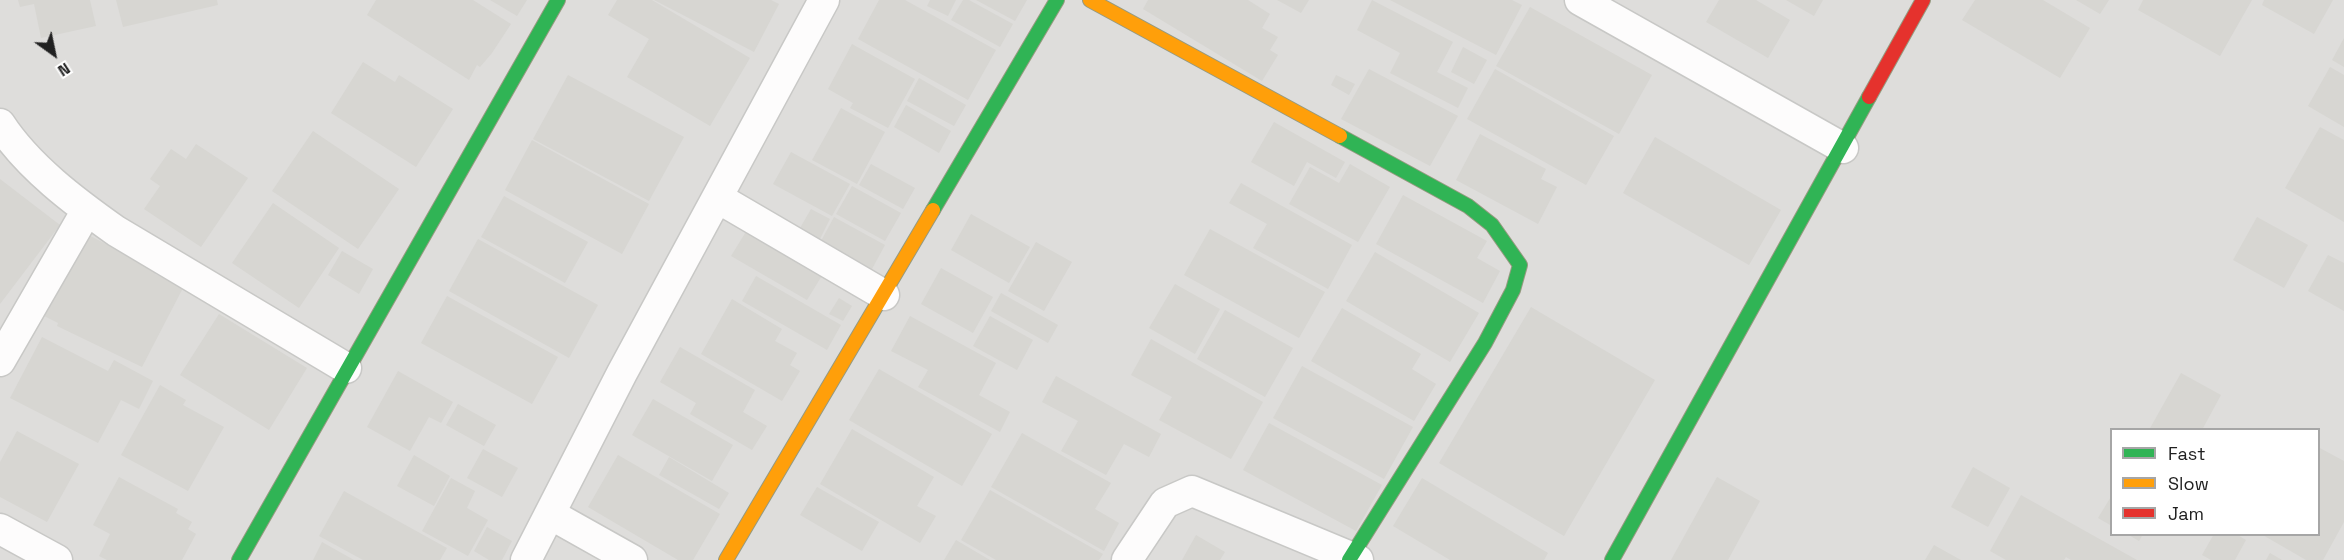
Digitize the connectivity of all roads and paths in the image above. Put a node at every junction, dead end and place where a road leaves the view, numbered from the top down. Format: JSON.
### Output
{"nodes":[{"id":1,"x":558,"y":0,"type":"edge"},
{"id":2,"x":824,"y":0,"type":"edge"},
{"id":3,"x":1057,"y":0,"type":"edge"},
{"id":4,"x":1090,"y":0,"type":"edge"},
{"id":5,"x":1581,"y":0,"type":"edge"},
{"id":6,"x":1923,"y":0,"type":"edge"},
{"id":7,"x":1,"y":128,"type":"edge"},
{"id":8,"x":1843,"y":148,"type":"junction"},
{"id":9,"x":718,"y":198,"type":"junction"},
{"id":10,"x":87,"y":210,"type":"junction"},
{"id":11,"x":884,"y":295,"type":"junction"},
{"id":12,"x":0,"y":361,"type":"edge"},
{"id":13,"x":346,"y":368,"type":"junction"},
{"id":14,"x":549,"y":514,"type":"junction"},
{"id":15,"x":0,"y":529,"type":"edge"},
{"id":16,"x":1353,"y":558,"type":"edge"},
{"id":17,"x":57,"y":560,"type":"edge"},
{"id":18,"x":239,"y":560,"type":"edge"},
{"id":19,"x":526,"y":560,"type":"edge"},
{"id":20,"x":632,"y":560,"type":"edge"},
{"id":21,"x":726,"y":560,"type":"edge"},
{"id":22,"x":1127,"y":560,"type":"edge"},
{"id":23,"x":1612,"y":560,"type":"edge"}],
"edges":[{"from":1,"to":13,"type":"street"},
{"from":2,"to":9,"type":"street"},
{"from":3,"to":11,"type":"street"},
{"from":4,"to":16,"type":"street"},
{"from":5,"to":8,"type":"street"},
{"from":6,"to":8,"type":"street"},
{"from":7,"to":10,"type":"street"},
{"from":8,"to":23,"type":"street"},
{"from":9,"to":11,"type":"street"},
{"from":9,"to":14,"type":"street"},
{"from":10,"to":12,"type":"street"},
{"from":10,"to":13,"type":"street"},
{"from":11,"to":21,"type":"street"},
{"from":13,"to":18,"type":"street"},
{"from":14,"to":19,"type":"street"},
{"from":14,"to":20,"type":"street"},
{"from":15,"to":17,"type":"street"},
{"from":16,"to":22,"type":"street"}]}
